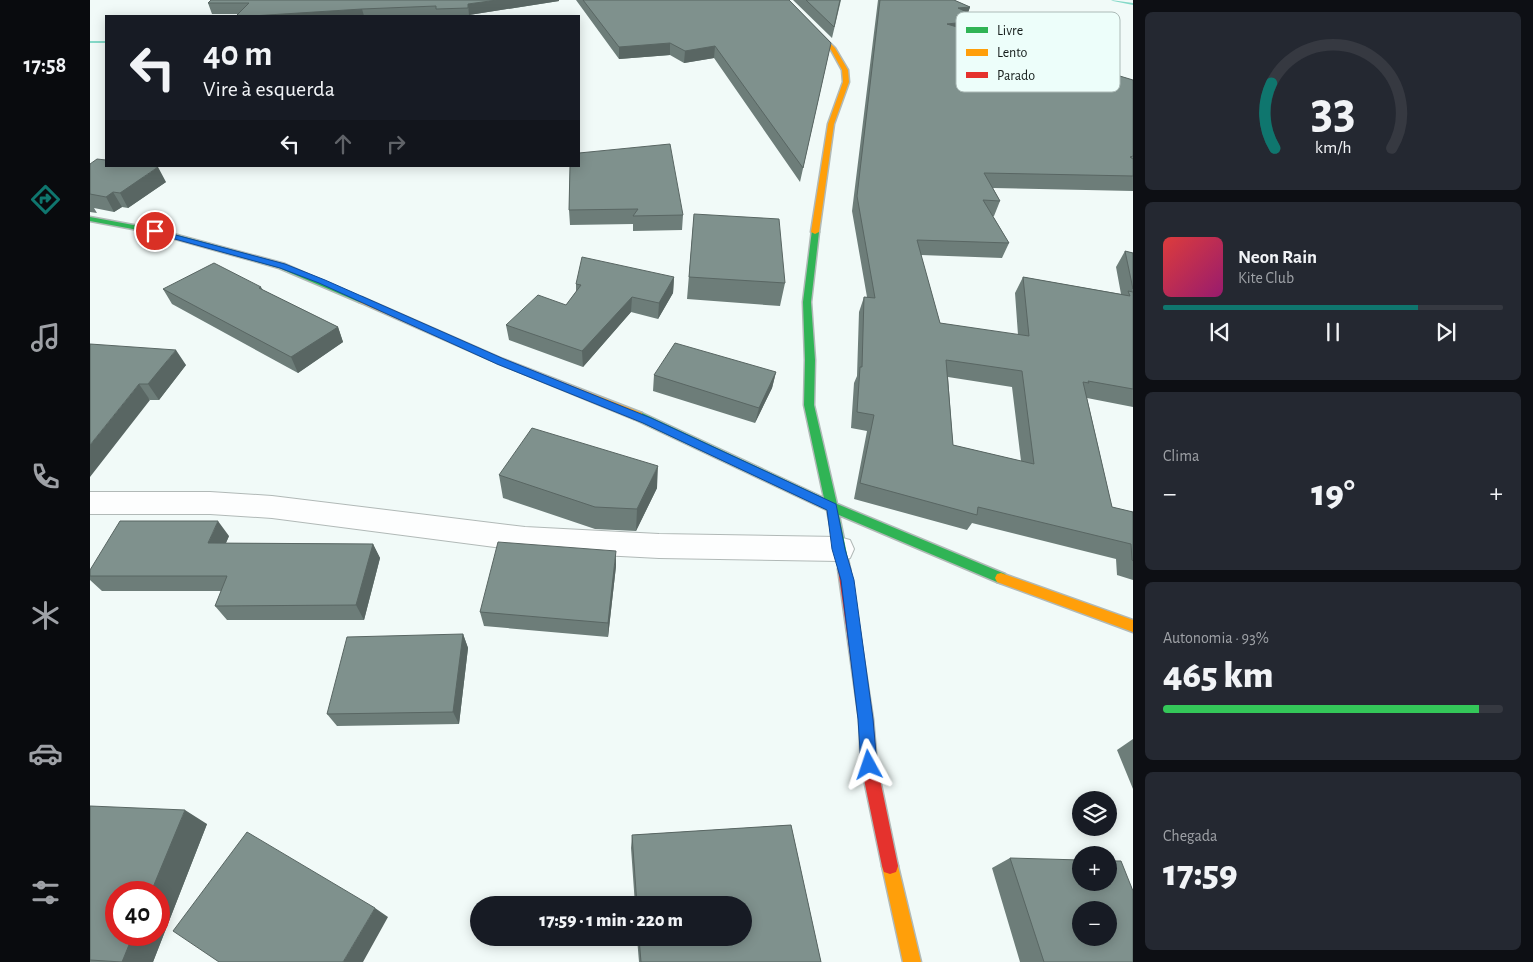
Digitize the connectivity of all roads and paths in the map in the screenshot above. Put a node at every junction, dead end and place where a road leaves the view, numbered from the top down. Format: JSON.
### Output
{"nodes":[{"id":1,"x":784,"y":0,"type":"edge"},
{"id":2,"x":90,"y":220,"type":"edge"},
{"id":3,"x":90,"y":503,"type":"edge"},
{"id":4,"x":832,"y":507,"type":"junction"},
{"id":5,"x":839,"y":549,"type":"junction"},
{"id":6,"x":1133,"y":626,"type":"edge"},
{"id":7,"x":912,"y":962,"type":"edge"}],
"edges":[{"from":1,"to":4,"type":"street"},
{"from":2,"to":4,"type":"street"},
{"from":3,"to":5,"type":"street"},
{"from":4,"to":5,"type":"street"},
{"from":4,"to":6,"type":"street"},
{"from":5,"to":7,"type":"street"}]}
